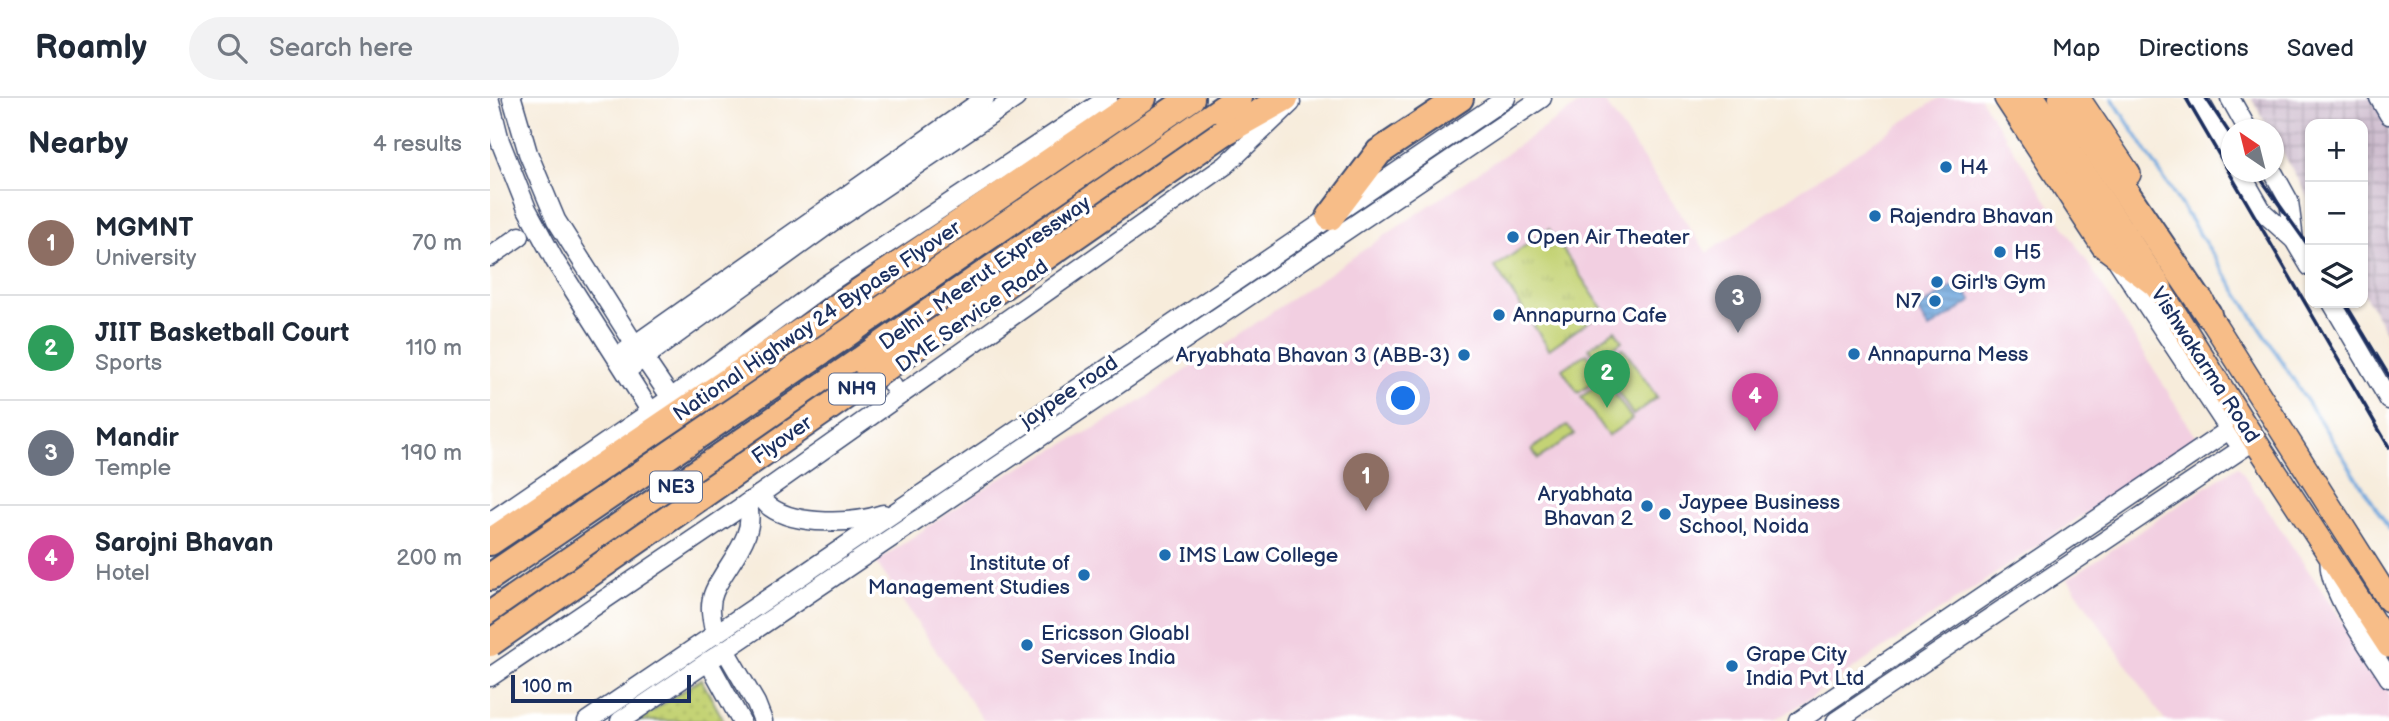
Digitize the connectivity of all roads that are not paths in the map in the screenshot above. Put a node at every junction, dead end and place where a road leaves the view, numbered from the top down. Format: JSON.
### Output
{"nodes":[{"id":1,"x":512,"y":98,"type":"edge"},
{"id":2,"x":985,"y":98,"type":"edge"},
{"id":3,"x":1016,"y":98,"type":"edge"},
{"id":4,"x":1108,"y":98,"type":"edge"},
{"id":5,"x":1143,"y":98,"type":"edge"},
{"id":6,"x":1191,"y":98,"type":"edge"},
{"id":7,"x":1238,"y":98,"type":"edge"},
{"id":8,"x":1285,"y":98,"type":"edge"},
{"id":9,"x":1297,"y":98,"type":"edge"},
{"id":10,"x":1460,"y":98,"type":"edge"},
{"id":11,"x":1506,"y":98,"type":"edge"},
{"id":12,"x":1542,"y":98,"type":"edge"},
{"id":13,"x":2006,"y":98,"type":"edge"},
{"id":14,"x":2032,"y":98,"type":"edge"},
{"id":15,"x":2062,"y":98,"type":"edge"},
{"id":16,"x":2078,"y":98,"type":"edge"},
{"id":17,"x":2198,"y":98,"type":"edge"},
{"id":18,"x":2230,"y":98,"type":"edge"},
{"id":19,"x":2379,"y":98,"type":"edge"},
{"id":20,"x":490,"y":101,"type":"edge"},
{"id":21,"x":2389,"y":115,"type":"edge"},
{"id":22,"x":2242,"y":119,"type":"edge"},
{"id":23,"x":518,"y":123,"type":"junction"},
{"id":24,"x":495,"y":139,"type":"edge"},
{"id":25,"x":2221,"y":139,"type":"edge"},
{"id":26,"x":913,"y":158,"type":"junction"},
{"id":27,"x":2246,"y":182,"type":"edge"},
{"id":28,"x":2279,"y":182,"type":"edge"},
{"id":29,"x":1330,"y":217,"type":"junction"},
{"id":30,"x":520,"y":236,"type":"dead end"},
{"id":31,"x":2294,"y":240,"type":"junction"},
{"id":32,"x":1286,"y":247,"type":"junction"},
{"id":33,"x":2111,"y":251,"type":"junction"},
{"id":34,"x":490,"y":257,"type":"edge"},
{"id":35,"x":2305,"y":259,"type":"edge"},
{"id":36,"x":1297,"y":262,"type":"junction"},
{"id":37,"x":824,"y":286,"type":"junction"},
{"id":38,"x":2159,"y":288,"type":"junction"},
{"id":39,"x":2335,"y":308,"type":"edge"},
{"id":40,"x":2208,"y":314,"type":"junction"},
{"id":41,"x":640,"y":352,"type":"junction"},
{"id":42,"x":621,"y":364,"type":"junction"},
{"id":43,"x":899,"y":395,"type":"junction"},
{"id":44,"x":671,"y":398,"type":"junction"},
{"id":45,"x":2389,"y":400,"type":"edge"},
{"id":46,"x":651,"y":412,"type":"junction"},
{"id":47,"x":2242,"y":435,"type":"junction"},
{"id":48,"x":753,"y":499,"type":"junction"},
{"id":49,"x":907,"y":505,"type":"junction"},
{"id":50,"x":490,"y":522,"type":"edge"},
{"id":51,"x":490,"y":542,"type":"edge"},
{"id":52,"x":2330,"y":557,"type":"junction"},
{"id":53,"x":490,"y":577,"type":"edge"},
{"id":54,"x":2389,"y":600,"type":"edge"},
{"id":55,"x":490,"y":615,"type":"edge"},
{"id":56,"x":720,"y":642,"type":"junction"},
{"id":57,"x":490,"y":643,"type":"edge"},
{"id":58,"x":2389,"y":646,"type":"edge"},
{"id":59,"x":708,"y":661,"type":"junction"},
{"id":60,"x":490,"y":677,"type":"edge"},
{"id":61,"x":2389,"y":678,"type":"edge"},
{"id":62,"x":587,"y":721,"type":"edge"},
{"id":63,"x":620,"y":721,"type":"edge"},
{"id":64,"x":741,"y":721,"type":"edge"},
{"id":65,"x":763,"y":721,"type":"edge"},
{"id":66,"x":1799,"y":721,"type":"edge"},
{"id":67,"x":1836,"y":721,"type":"edge"}],
"edges":[{"from":1,"to":23,"type":"street"},
{"from":2,"to":26,"type":"street"},
{"from":3,"to":26,"type":"street"},
{"from":4,"to":37,"type":"street"},
{"from":5,"to":51,"type":"highway","name":"National Highway 24 Bypass Flyover","bridge":true},
{"from":6,"to":53,"type":"highway","name":"Delhi - Meerut Expressway","number":"NE3"},
{"from":7,"to":55,"type":"highway","name":"Delhi - Meerut Expressway","number":"NE3"},
{"from":8,"to":57,"type":"highway","name":"Flyover","number":"NH9","bridge":true},
{"from":9,"to":43,"type":"street","name":"DME Service Road"},
{"from":10,"to":29,"type":"highway"},
{"from":11,"to":29,"type":"street"},
{"from":12,"to":36,"type":"street","name":"jaypee road"},
{"from":13,"to":33,"type":"main road","name":"Vishwakarma Road"},
{"from":14,"to":38,"type":"highway"},
{"from":15,"to":40,"type":"highway"},
{"from":16,"to":40,"type":"main road","name":"Vishwakarma Road"},
{"from":17,"to":25,"type":"street"},
{"from":18,"to":22,"type":"street"},
{"from":19,"to":21,"type":"street"},
{"from":20,"to":24,"type":"street"},
{"from":23,"to":24,"type":"street"},
{"from":23,"to":41,"type":"street"},
{"from":24,"to":42,"type":"street"},
{"from":26,"to":41,"type":"street"},
{"from":27,"to":31,"type":"street"},
{"from":28,"to":31,"type":"street"},
{"from":29,"to":32,"type":"street"},
{"from":30,"to":34,"type":"street"},
{"from":31,"to":35,"type":"street"},
{"from":32,"to":36,"type":"street"},
{"from":32,"to":49,"type":"street"},
{"from":33,"to":38,"type":"main road","name":"Vishwakarma Road"},
{"from":33,"to":47,"type":"street"},
{"from":36,"to":56,"type":"street","name":"jaypee road"},
{"from":37,"to":43,"type":"street"},
{"from":37,"to":44,"type":"street"},
{"from":38,"to":47,"type":"main road","name":"Vishwakarma Road"},
{"from":39,"to":45,"type":"street"},
{"from":40,"to":54,"type":"main road","name":"Vishwakarma Road"},
{"from":41,"to":42,"type":"street"},
{"from":41,"to":44,"type":"street"},
{"from":42,"to":46,"type":"street"},
{"from":43,"to":48,"type":"street","name":"DME Service Road"},
{"from":44,"to":46,"type":"street"},
{"from":46,"to":50,"type":"street"},
{"from":47,"to":52,"type":"main road","name":"Vishwakarma Road"},
{"from":47,"to":66,"type":"street"},
{"from":47,"to":67,"type":"street"},
{"from":48,"to":49,"type":"street"},
{"from":48,"to":56,"type":"street"},
{"from":48,"to":60,"type":"street","name":"DME Service Road"},
{"from":49,"to":56,"type":"street"},
{"from":52,"to":58,"type":"main road","name":"Vishwakarma Road"},
{"from":52,"to":61,"type":"street"},
{"from":56,"to":59,"type":"street","name":"jaypee road"},
{"from":56,"to":62,"type":"street"},
{"from":56,"to":65,"type":"street"},
{"from":59,"to":63,"type":"street","name":"jaypee road"},
{"from":59,"to":64,"type":"street"}]}
